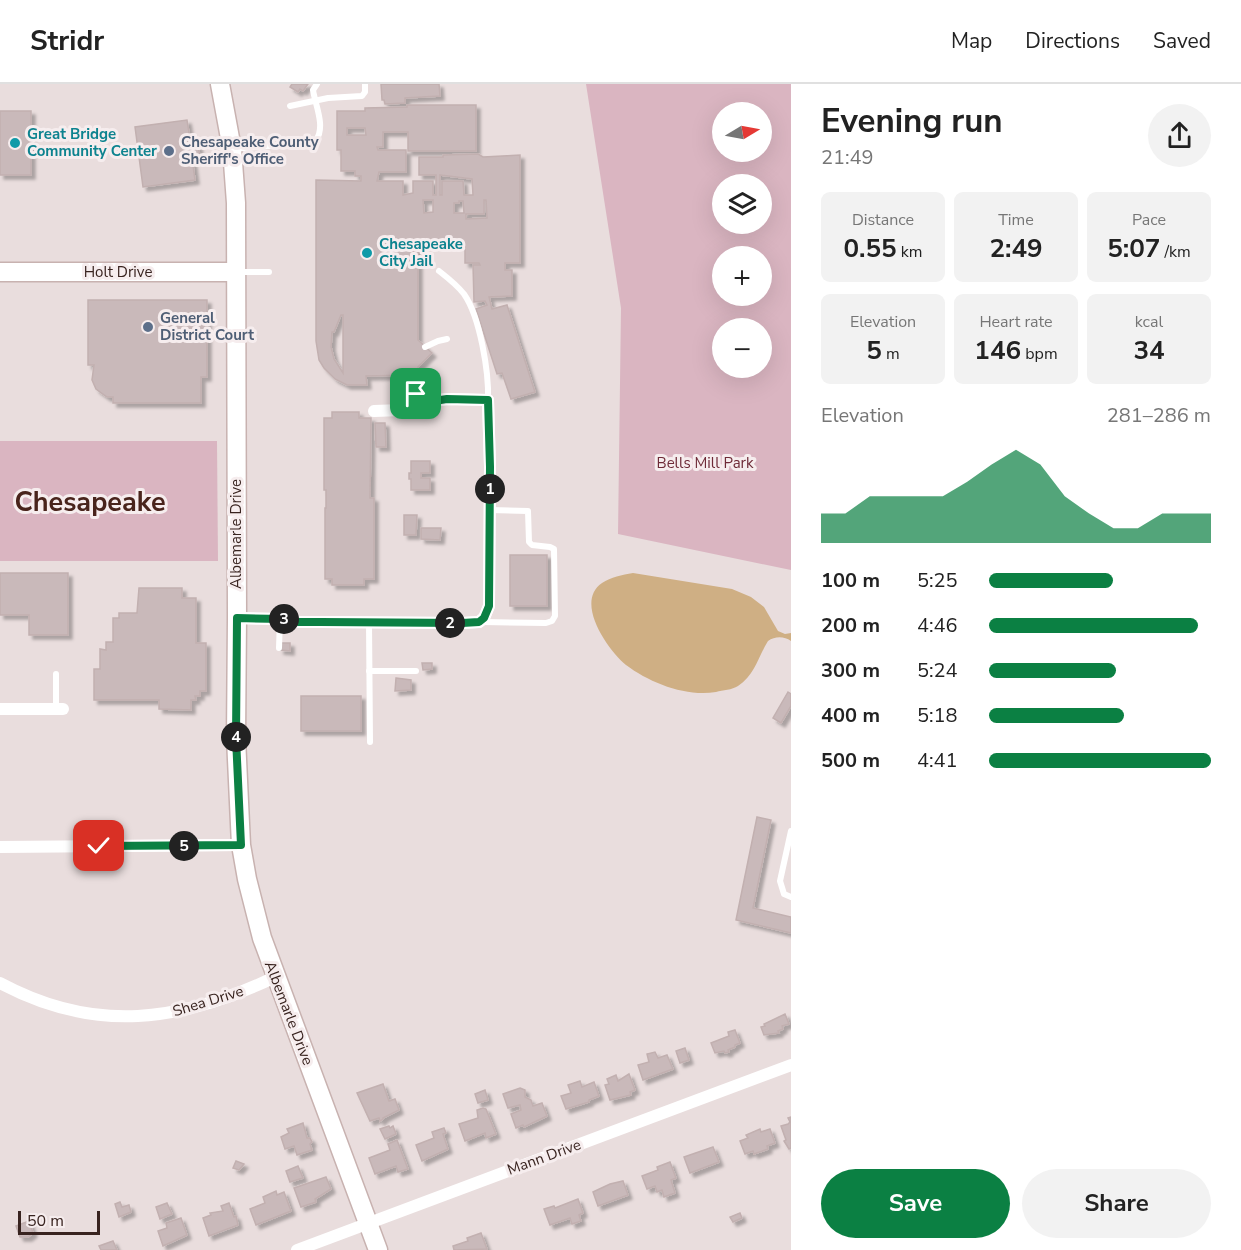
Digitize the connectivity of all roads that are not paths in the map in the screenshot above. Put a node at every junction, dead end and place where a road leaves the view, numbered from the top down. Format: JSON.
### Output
{"nodes":[{"id":1,"x":220,"y":84,"type":"edge"},
{"id":2,"x":317,"y":84,"type":"edge"},
{"id":3,"x":365,"y":84,"type":"edge"},
{"id":4,"x":315,"y":100,"type":"junction"},
{"id":5,"x":290,"y":106,"type":"dead end"},
{"id":6,"x":232,"y":150,"type":"junction"},
{"id":7,"x":0,"y":272,"type":"edge"},
{"id":8,"x":236,"y":272,"type":"junction"},
{"id":9,"x":269,"y":272,"type":"dead end"},
{"id":10,"x":439,"y":272,"type":"dead end"},
{"id":11,"x":447,"y":339,"type":"dead end"},
{"id":12,"x":425,"y":347,"type":"dead end"},
{"id":13,"x":410,"y":376,"type":"dead end"},
{"id":14,"x":488,"y":400,"type":"junction"},
{"id":15,"x":421,"y":403,"type":"junction"},
{"id":16,"x":374,"y":411,"type":"dead end"},
{"id":17,"x":490,"y":510,"type":"junction"},
{"id":18,"x":237,"y":618,"type":"junction"},
{"id":19,"x":280,"y":619,"type":"junction"},
{"id":20,"x":479,"y":622,"type":"junction"},
{"id":21,"x":369,"y":623,"type":"junction"},
{"id":22,"x":279,"y":648,"type":"dead end"},
{"id":23,"x":369,"y":671,"type":"junction"},
{"id":24,"x":417,"y":671,"type":"dead end"},
{"id":25,"x":56,"y":674,"type":"dead end"},
{"id":26,"x":0,"y":709,"type":"edge"},
{"id":27,"x":59,"y":709,"type":"joint"},
{"id":28,"x":370,"y":742,"type":"dead end"},
{"id":29,"x":791,"y":831,"type":"edge"},
{"id":30,"x":241,"y":845,"type":"junction"},
{"id":31,"x":0,"y":847,"type":"edge"},
{"id":32,"x":791,"y":897,"type":"edge"},
{"id":33,"x":275,"y":977,"type":"junction"},
{"id":34,"x":0,"y":983,"type":"edge"},
{"id":35,"x":791,"y":1065,"type":"edge"},
{"id":36,"x":368,"y":1223,"type":"junction"},
{"id":37,"x":297,"y":1250,"type":"edge"},
{"id":38,"x":378,"y":1250,"type":"edge"}],
"edges":[{"from":1,"to":6,"type":"street","name":"Albemarle Drive"},
{"from":2,"to":4,"type":"lane"},
{"from":3,"to":4,"type":"lane"},
{"from":4,"to":5,"type":"lane"},
{"from":4,"to":6,"type":"lane"},
{"from":6,"to":8,"type":"street","name":"Albemarle Drive"},
{"from":7,"to":8,"type":"street","name":"Holt Drive"},
{"from":8,"to":9,"type":"lane"},
{"from":8,"to":18,"type":"street","name":"Albemarle Drive"},
{"from":10,"to":14,"type":"lane"},
{"from":11,"to":12,"type":"lane"},
{"from":13,"to":15,"type":"lane"},
{"from":14,"to":15,"type":"street"},
{"from":14,"to":17,"type":"street"},
{"from":15,"to":16,"type":"street"},
{"from":17,"to":20,"type":"street"},
{"from":17,"to":20,"type":"lane"},
{"from":18,"to":19,"type":"street"},
{"from":18,"to":30,"type":"street","name":"Albemarle Drive"},
{"from":19,"to":21,"type":"street"},
{"from":19,"to":22,"type":"lane"},
{"from":20,"to":21,"type":"street"},
{"from":21,"to":23,"type":"lane"},
{"from":23,"to":24,"type":"lane"},
{"from":23,"to":28,"type":"lane"},
{"from":25,"to":27,"type":"lane"},
{"from":26,"to":27,"type":"street"},
{"from":29,"to":32,"type":"lane"},
{"from":30,"to":31,"type":"street"},
{"from":30,"to":33,"type":"street","name":"Albemarle Drive"},
{"from":33,"to":34,"type":"street","name":"Shea Drive"},
{"from":33,"to":36,"type":"street","name":"Albemarle Drive"},
{"from":35,"to":36,"type":"street","name":"Mann Drive"},
{"from":36,"to":37,"type":"street","name":"Mann Drive"},
{"from":36,"to":38,"type":"street","name":"Albemarle Drive"}]}
